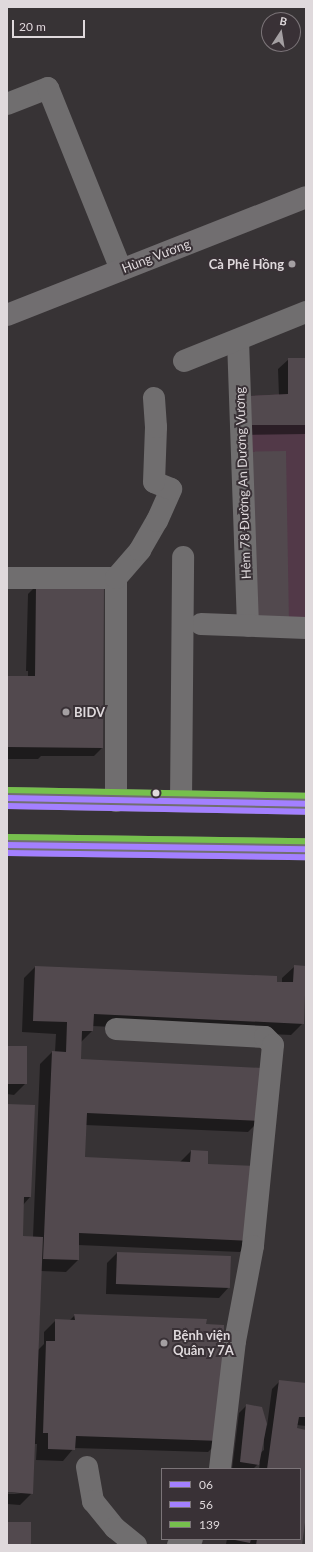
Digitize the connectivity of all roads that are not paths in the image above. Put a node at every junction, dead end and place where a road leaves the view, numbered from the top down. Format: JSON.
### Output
{"nodes":[{"id":1,"x":7,"y":104,"type":"edge"},
{"id":2,"x":306,"y":197,"type":"edge"},
{"id":3,"x":121,"y":270,"type":"junction"},
{"id":4,"x":306,"y":312,"type":"edge"},
{"id":5,"x":7,"y":315,"type":"edge"},
{"id":6,"x":238,"y":340,"type":"junction"},
{"id":7,"x":184,"y":361,"type":"dead end"},
{"id":8,"x":154,"y":398,"type":"dead end"},
{"id":9,"x":183,"y":557,"type":"dead end"},
{"id":10,"x":7,"y":578,"type":"edge"},
{"id":11,"x":116,"y":578,"type":"junction"},
{"id":12,"x":201,"y":624,"type":"dead end"},
{"id":13,"x":248,"y":626,"type":"junction"},
{"id":14,"x":306,"y":628,"type":"edge"},
{"id":15,"x":7,"y":798,"type":"edge"},
{"id":16,"x":116,"y":800,"type":"junction"},
{"id":17,"x":181,"y":802,"type":"junction"},
{"id":18,"x":306,"y":804,"type":"edge"},
{"id":19,"x":7,"y":845,"type":"edge"},
{"id":20,"x":306,"y":849,"type":"edge"},
{"id":21,"x":116,"y":1029,"type":"dead end"},
{"id":22,"x":87,"y":1467,"type":"dead end"},
{"id":23,"x":220,"y":1468,"type":"edge"},
{"id":24,"x":190,"y":1540,"type":"edge"},
{"id":25,"x":136,"y":1545,"type":"edge"},
{"id":26,"x":178,"y":1545,"type":"edge"}],
"edges":[{"from":1,"to":3,"type":"street"},
{"from":2,"to":3,"type":"main road","name":"Hùng Vương"},
{"from":3,"to":5,"type":"main road","name":"Hùng Vương"},
{"from":4,"to":6,"type":"street"},
{"from":6,"to":7,"type":"street"},
{"from":6,"to":13,"type":"street","name":"Hẻm 78 Đường An Dương Vương"},
{"from":8,"to":11,"type":"street"},
{"from":9,"to":17,"type":"street"},
{"from":10,"to":11,"type":"street"},
{"from":11,"to":16,"type":"street"},
{"from":12,"to":13,"type":"street"},
{"from":13,"to":14,"type":"street"},
{"from":15,"to":16,"type":"main road"},
{"from":16,"to":17,"type":"main road"},
{"from":17,"to":18,"type":"main road"},
{"from":19,"to":20,"type":"main road"},
{"from":21,"to":23,"type":"street"},
{"from":22,"to":25,"type":"street"},
{"from":24,"to":26,"type":"street"}]}
